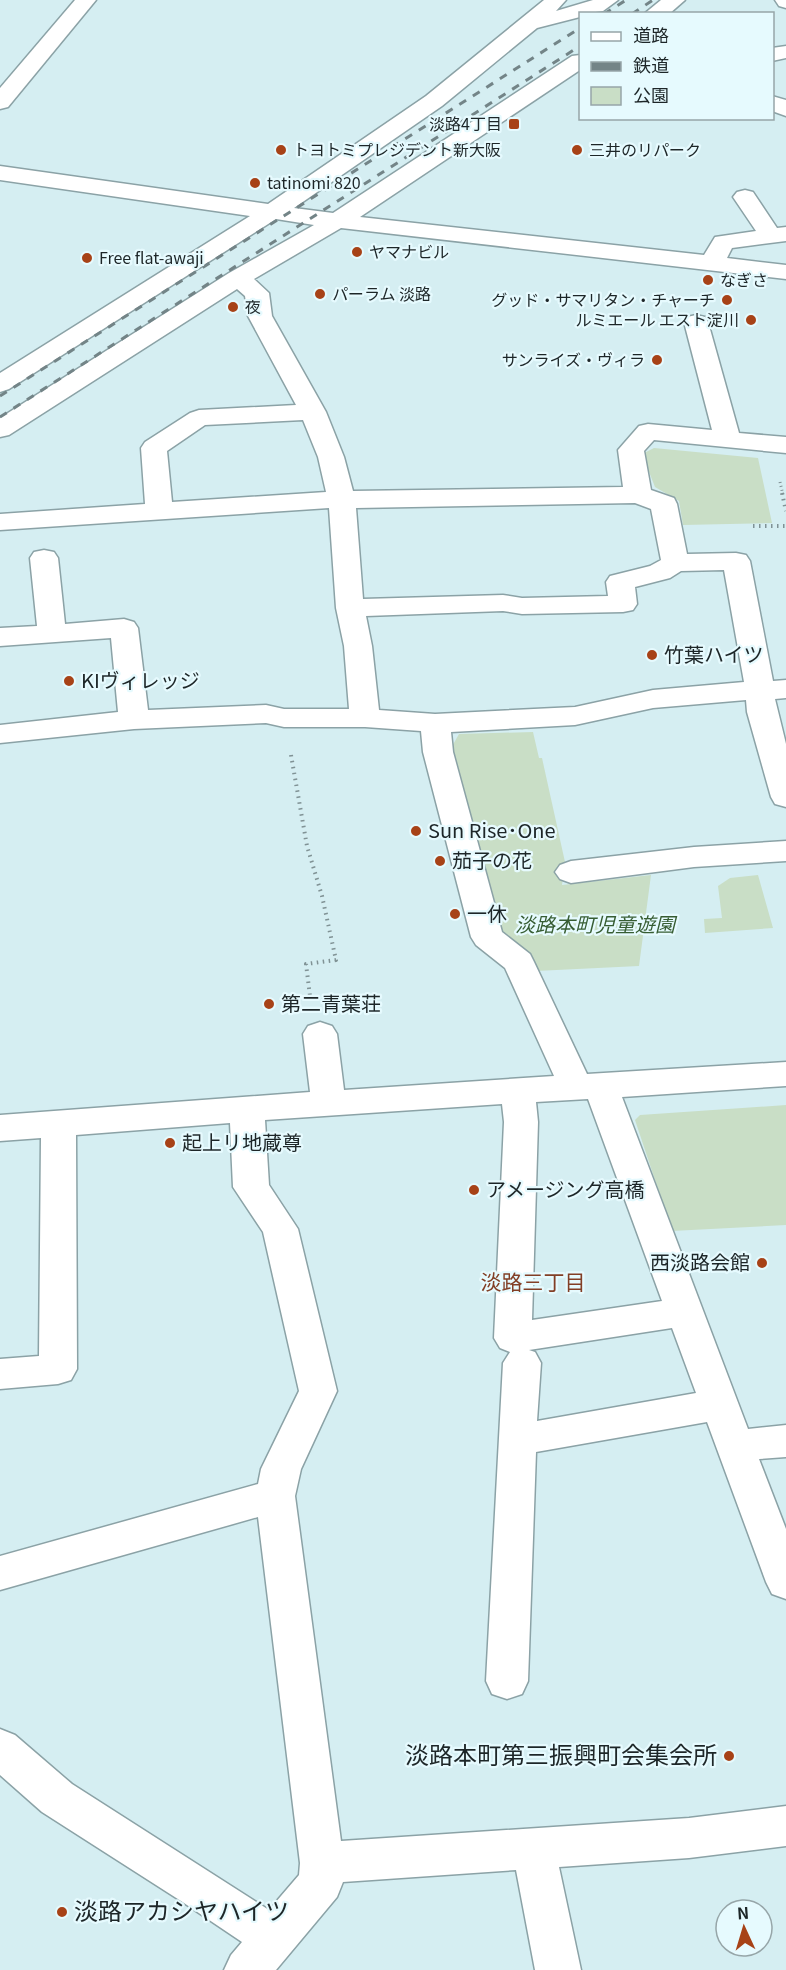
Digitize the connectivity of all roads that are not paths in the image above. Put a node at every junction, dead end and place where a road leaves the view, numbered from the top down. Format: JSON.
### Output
{"nodes":[{"id":1,"x":86,"y":0,"type":"edge"},
{"id":2,"x":556,"y":0,"type":"edge"},
{"id":3,"x":608,"y":0,"type":"edge"},
{"id":4,"x":675,"y":0,"type":"edge"},
{"id":5,"x":657,"y":12,"type":"edge"},
{"id":6,"x":531,"y":24,"type":"junction"},
{"id":7,"x":570,"y":36,"type":"dead end"},
{"id":8,"x":579,"y":62,"type":"edge"},
{"id":9,"x":0,"y":102,"type":"edge"},
{"id":10,"x":0,"y":173,"type":"edge"},
{"id":11,"x":745,"y":197,"type":"dead end"},
{"id":12,"x":272,"y":212,"type":"junction"},
{"id":13,"x":337,"y":221,"type":"junction"},
{"id":14,"x":712,"y":263,"type":"junction"},
{"id":15,"x":786,"y":272,"type":"edge"},
{"id":16,"x":238,"y":278,"type":"junction"},
{"id":17,"x":696,"y":322,"type":"dead end"},
{"id":18,"x":76,"y":336,"type":"junction"},
{"id":19,"x":120,"y":353,"type":"junction"},
{"id":20,"x":0,"y":384,"type":"edge"},
{"id":21,"x":312,"y":412,"type":"junction"},
{"id":22,"x":0,"y":429,"type":"edge"},
{"id":23,"x":727,"y":438,"type":"junction"},
{"id":24,"x":786,"y":445,"type":"edge"},
{"id":25,"x":638,"y":495,"type":"junction"},
{"id":26,"x":342,"y":501,"type":"junction"},
{"id":27,"x":159,"y":511,"type":"junction"},
{"id":28,"x":0,"y":522,"type":"edge"},
{"id":29,"x":44,"y":558,"type":"dead end"},
{"id":30,"x":675,"y":563,"type":"junction"},
{"id":31,"x":350,"y":608,"type":"junction"},
{"id":32,"x":52,"y":633,"type":"junction"},
{"id":33,"x":0,"y":637,"type":"edge"},
{"id":34,"x":773,"y":690,"type":"edge"},
{"id":35,"x":365,"y":718,"type":"junction"},
{"id":36,"x":134,"y":720,"type":"junction"},
{"id":37,"x":435,"y":723,"type":"junction"},
{"id":38,"x":0,"y":734,"type":"edge"},
{"id":39,"x":786,"y":796,"type":"edge"},
{"id":40,"x":786,"y":850,"type":"edge"},
{"id":41,"x":571,"y":872,"type":"dead end"},
{"id":42,"x":320,"y":1034,"type":"road end"},
{"id":43,"x":786,"y":1074,"type":"edge"},
{"id":44,"x":590,"y":1087,"type":"junction"},
{"id":45,"x":518,"y":1092,"type":"junction"},
{"id":46,"x":329,"y":1103,"type":"junction"},
{"id":47,"x":247,"y":1110,"type":"junction"},
{"id":48,"x":59,"y":1124,"type":"junction"},
{"id":49,"x":0,"y":1128,"type":"edge"},
{"id":50,"x":683,"y":1312,"type":"junction"},
{"id":51,"x":522,"y":1363,"type":"dead end"},
{"id":52,"x":0,"y":1374,"type":"edge"},
{"id":53,"x":720,"y":1404,"type":"junction"},
{"id":54,"x":517,"y":1440,"type":"junction"},
{"id":55,"x":786,"y":1441,"type":"edge"},
{"id":56,"x":736,"y":1446,"type":"junction"},
{"id":57,"x":275,"y":1496,"type":"junction"},
{"id":58,"x":0,"y":1573,"type":"edge"},
{"id":59,"x":786,"y":1582,"type":"edge"},
{"id":60,"x":507,"y":1681,"type":"dead end"},
{"id":61,"x":0,"y":1748,"type":"edge"},
{"id":62,"x":786,"y":1826,"type":"edge"},
{"id":63,"x":533,"y":1847,"type":"junction"},
{"id":64,"x":322,"y":1863,"type":"junction"},
{"id":65,"x":261,"y":1955,"type":"edge"},
{"id":66,"x":558,"y":1970,"type":"edge"}],
"edges":[{"from":1,"to":9,"type":"street"},
{"from":2,"to":6,"type":"street"},
{"from":3,"to":6,"type":"street"},
{"from":4,"to":5,"type":"street"},
{"from":6,"to":7,"type":"street"},
{"from":6,"to":12,"type":"street"},
{"from":8,"to":13,"type":"street"},
{"from":10,"to":12,"type":"street"},
{"from":11,"to":14,"type":"street"},
{"from":12,"to":13,"type":"street"},
{"from":12,"to":18,"type":"street"},
{"from":13,"to":14,"type":"street"},
{"from":13,"to":16,"type":"street"},
{"from":14,"to":15,"type":"street"},
{"from":16,"to":19,"type":"street"},
{"from":16,"to":21,"type":"street"},
{"from":17,"to":23,"type":"street"},
{"from":18,"to":19,"type":"street"},
{"from":18,"to":20,"type":"street"},
{"from":19,"to":22,"type":"street"},
{"from":21,"to":26,"type":"street"},
{"from":21,"to":27,"type":"street"},
{"from":23,"to":24,"type":"street"},
{"from":23,"to":25,"type":"street"},
{"from":25,"to":26,"type":"street"},
{"from":25,"to":30,"type":"street"},
{"from":26,"to":27,"type":"street"},
{"from":26,"to":31,"type":"street"},
{"from":27,"to":28,"type":"street"},
{"from":29,"to":32,"type":"street"},
{"from":30,"to":31,"type":"street"},
{"from":30,"to":34,"type":"street"},
{"from":31,"to":35,"type":"street"},
{"from":32,"to":33,"type":"street"},
{"from":32,"to":36,"type":"street"},
{"from":34,"to":37,"type":"street"},
{"from":34,"to":39,"type":"street"},
{"from":35,"to":36,"type":"street"},
{"from":35,"to":37,"type":"street"},
{"from":36,"to":38,"type":"street"},
{"from":37,"to":44,"type":"street"},
{"from":40,"to":41,"type":"street"},
{"from":42,"to":46,"type":"street"},
{"from":43,"to":44,"type":"street"},
{"from":44,"to":45,"type":"street"},
{"from":44,"to":50,"type":"street"},
{"from":45,"to":46,"type":"street"},
{"from":45,"to":50,"type":"street"},
{"from":46,"to":47,"type":"street"},
{"from":47,"to":48,"type":"street"},
{"from":47,"to":57,"type":"street"},
{"from":48,"to":49,"type":"street"},
{"from":48,"to":52,"type":"street"},
{"from":50,"to":53,"type":"street"},
{"from":51,"to":54,"type":"street"},
{"from":53,"to":54,"type":"street"},
{"from":53,"to":56,"type":"street"},
{"from":54,"to":60,"type":"street"},
{"from":55,"to":56,"type":"street"},
{"from":56,"to":59,"type":"street"},
{"from":57,"to":58,"type":"street"},
{"from":57,"to":64,"type":"street"},
{"from":61,"to":65,"type":"street"},
{"from":62,"to":63,"type":"street"},
{"from":63,"to":64,"type":"street"},
{"from":63,"to":66,"type":"street"},
{"from":64,"to":65,"type":"street"}]}
